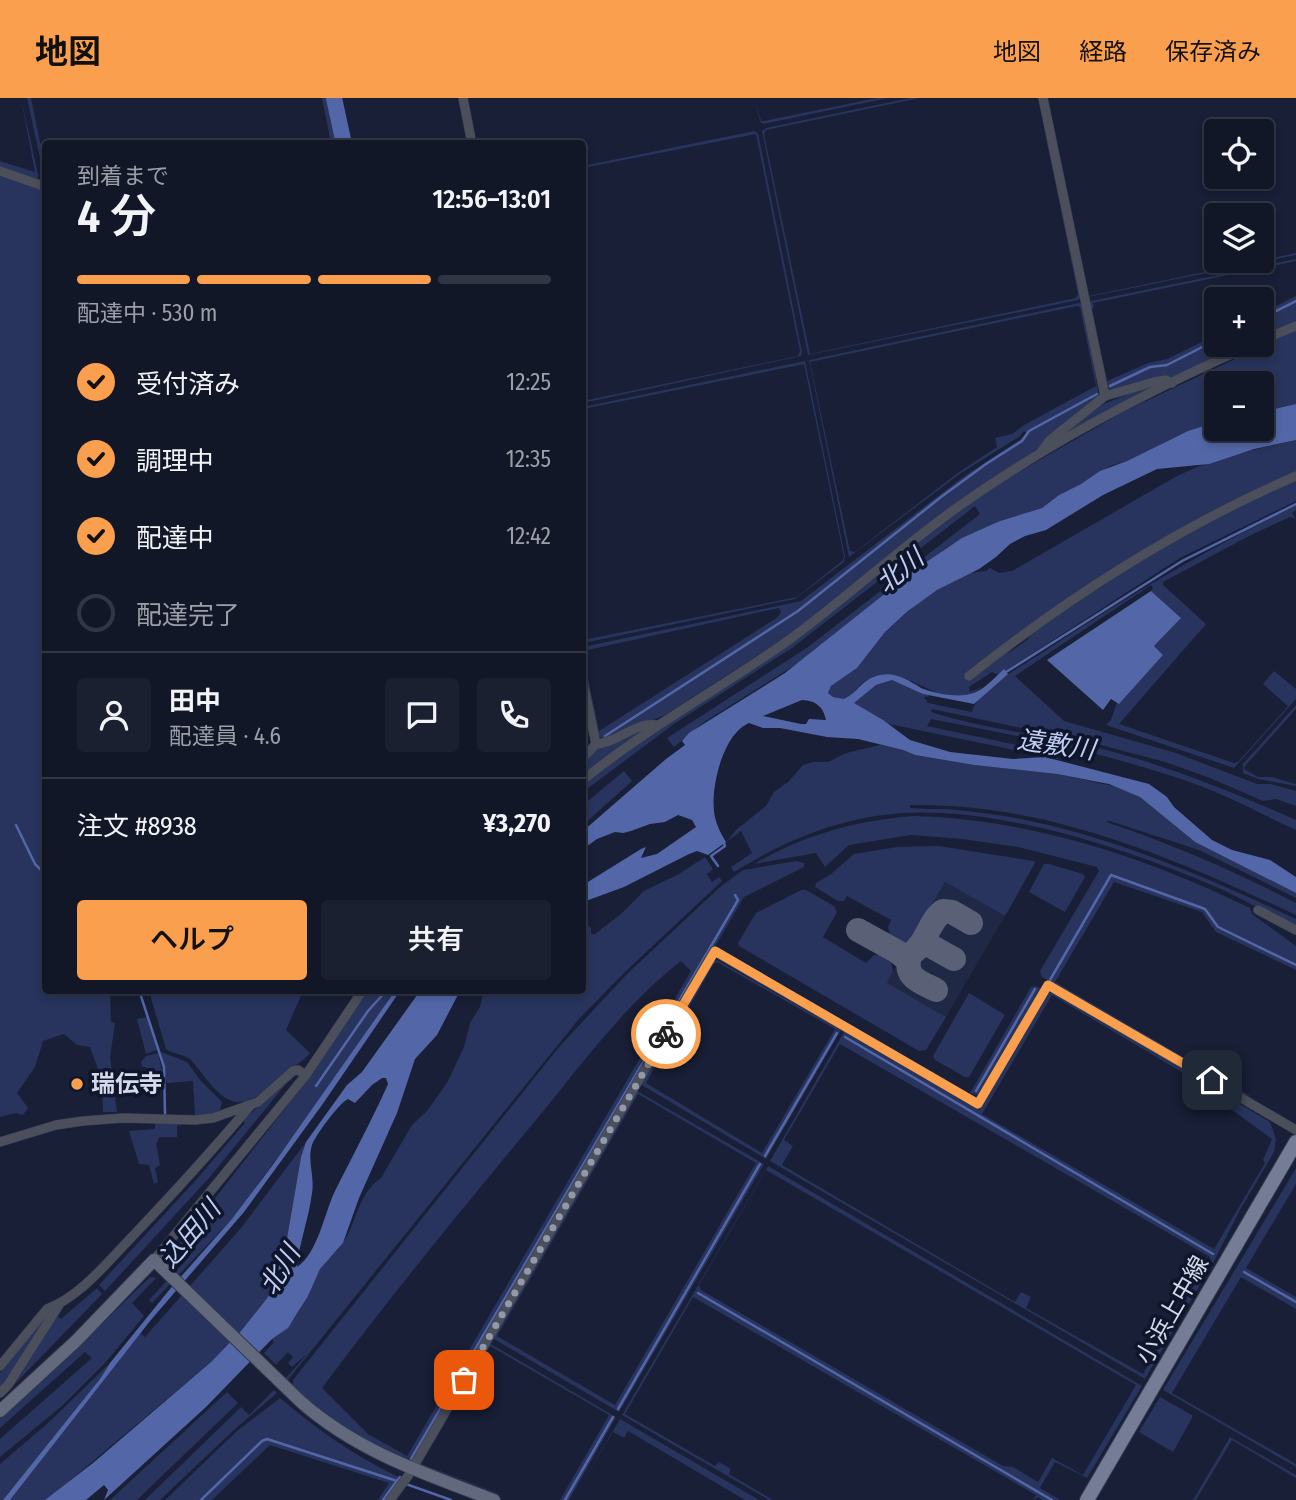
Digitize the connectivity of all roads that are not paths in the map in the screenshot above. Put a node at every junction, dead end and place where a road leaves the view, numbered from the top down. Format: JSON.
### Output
{"nodes":[{"id":1,"x":463,"y":98,"type":"edge"},
{"id":2,"x":1043,"y":98,"type":"edge"},
{"id":3,"x":471,"y":140,"type":"edge"},
{"id":4,"x":0,"y":171,"type":"edge"},
{"id":5,"x":42,"y":186,"type":"edge"},
{"id":6,"x":1296,"y":326,"type":"edge"},
{"id":7,"x":1274,"y":336,"type":"edge"},
{"id":8,"x":1227,"y":357,"type":"edge"},
{"id":9,"x":1172,"y":383,"type":"junction"},
{"id":10,"x":1105,"y":396,"type":"junction"},
{"id":11,"x":1040,"y":453,"type":"junction"},
{"id":12,"x":1296,"y":476,"type":"edge"},
{"id":13,"x":969,"y":676,"type":"dead end"},
{"id":14,"x":586,"y":696,"type":"edge"},
{"id":15,"x":656,"y":725,"type":"junction"},
{"id":16,"x":596,"y":744,"type":"junction"},
{"id":17,"x":586,"y":755,"type":"edge"},
{"id":18,"x":586,"y":778,"type":"edge"},
{"id":19,"x":1258,"y":909,"type":"dead end"},
{"id":20,"x":1296,"y":930,"type":"edge"},
{"id":21,"x":360,"y":994,"type":"edge"},
{"id":22,"x":306,"y":1075,"type":"junction"},
{"id":23,"x":250,"y":1105,"type":"junction"},
{"id":24,"x":1296,"y":1130,"type":"edge"},
{"id":25,"x":0,"y":1142,"type":"edge"},
{"id":26,"x":1296,"y":1142,"type":"edge"},
{"id":27,"x":159,"y":1264,"type":"junction"},
{"id":28,"x":59,"y":1305,"type":"junction"},
{"id":29,"x":0,"y":1366,"type":"edge"},
{"id":30,"x":0,"y":1392,"type":"edge"},
{"id":31,"x":2,"y":1405,"type":"edge"},
{"id":32,"x":412,"y":1469,"type":"junction"},
{"id":33,"x":390,"y":1500,"type":"edge"},
{"id":34,"x":494,"y":1500,"type":"edge"},
{"id":35,"x":1087,"y":1500,"type":"edge"}],
"edges":[{"from":1,"to":3,"type":"street"},
{"from":2,"to":10,"type":"street"},
{"from":4,"to":5,"type":"street"},
{"from":6,"to":7,"type":"street"},
{"from":8,"to":9,"type":"street"},
{"from":9,"to":10,"type":"street"},
{"from":9,"to":11,"type":"street"},
{"from":10,"to":11,"type":"street"},
{"from":11,"to":15,"type":"street"},
{"from":12,"to":13,"type":"street"},
{"from":14,"to":16,"type":"street"},
{"from":15,"to":16,"type":"street"},
{"from":15,"to":18,"type":"street"},
{"from":16,"to":17,"type":"street"},
{"from":19,"to":20,"type":"street"},
{"from":21,"to":22,"type":"street"},
{"from":22,"to":23,"type":"street"},
{"from":22,"to":27,"type":"street"},
{"from":23,"to":25,"type":"street"},
{"from":23,"to":28,"type":"street"},
{"from":24,"to":32,"type":"street"},
{"from":26,"to":35,"type":"main road","name":"小浜上中線"},
{"from":27,"to":31,"type":"main road"},
{"from":27,"to":32,"type":"main road"},
{"from":28,"to":29,"type":"street"},
{"from":28,"to":30,"type":"street"},
{"from":32,"to":33,"type":"street"},
{"from":32,"to":34,"type":"main road"}]}
